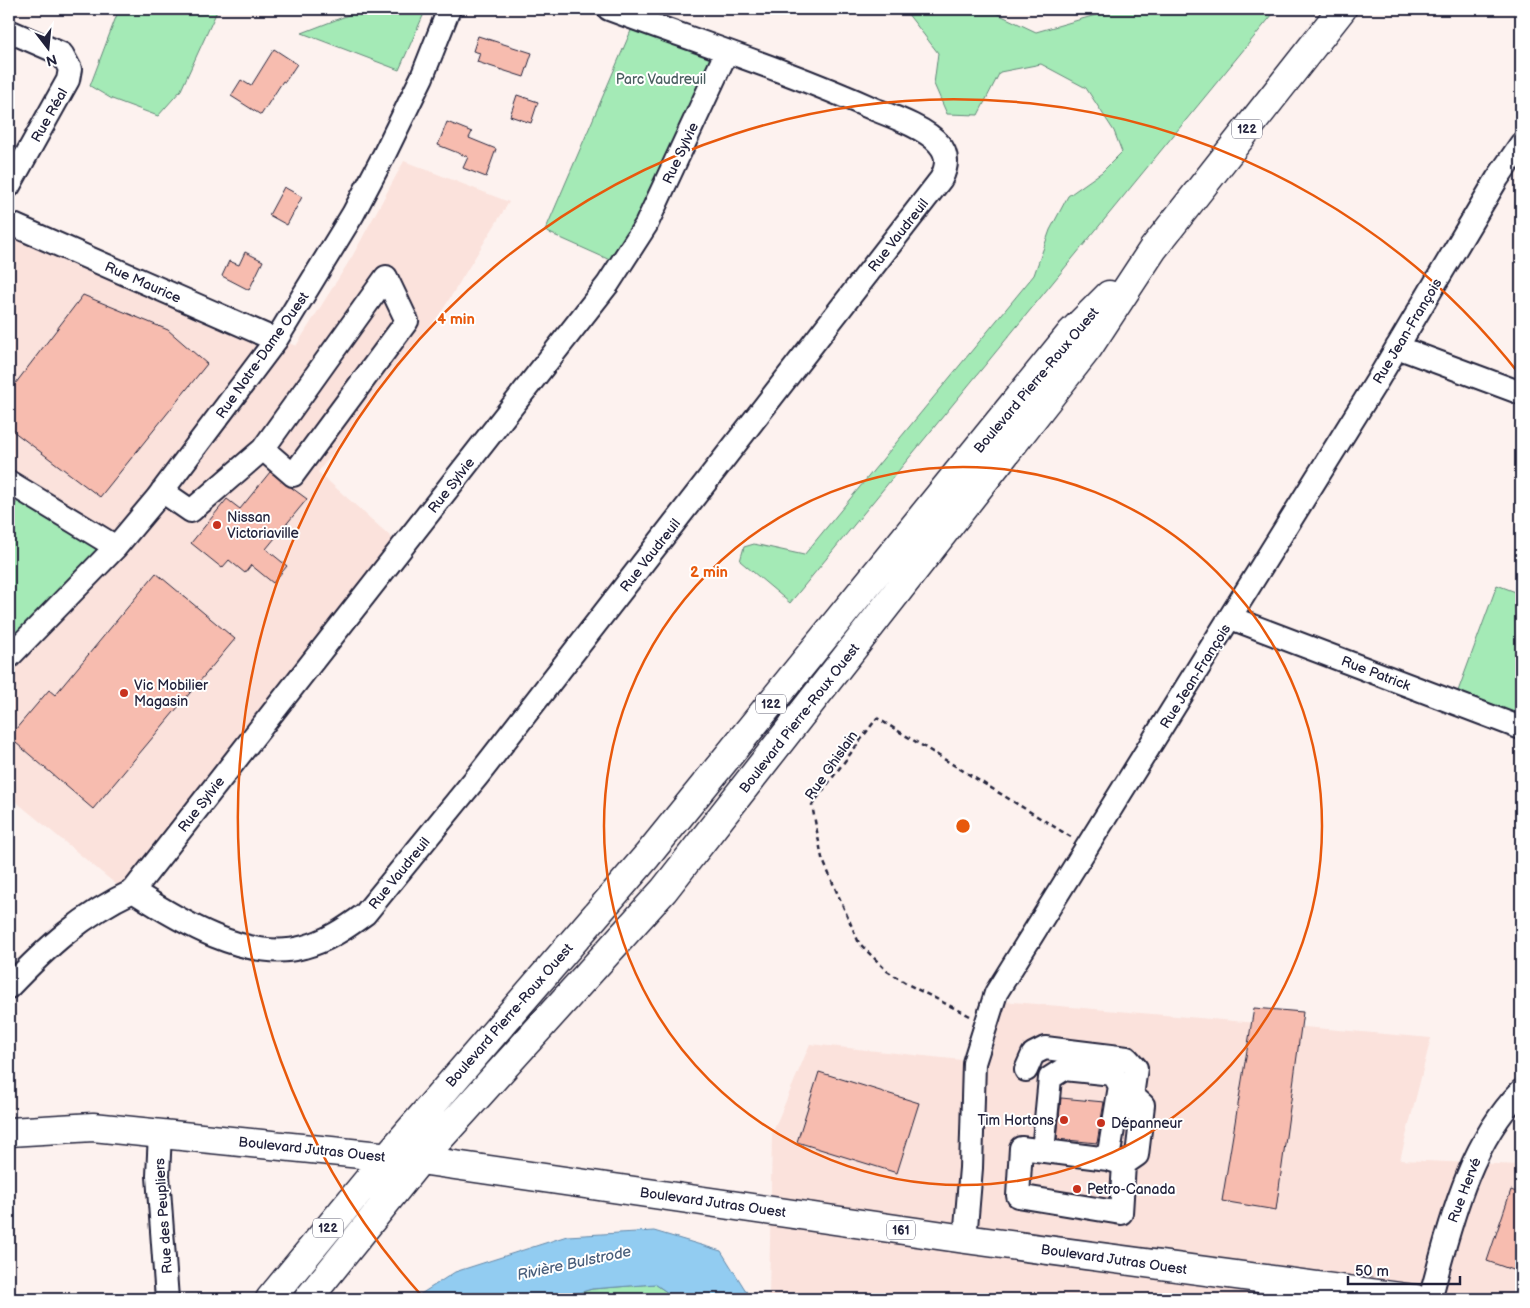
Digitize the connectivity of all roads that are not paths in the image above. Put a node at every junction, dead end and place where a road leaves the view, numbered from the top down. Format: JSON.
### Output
{"nodes":[{"id":1,"x":449,"y":9,"type":"edge"},
{"id":2,"x":609,"y":9,"type":"edge"},
{"id":3,"x":1342,"y":9,"type":"edge"},
{"id":4,"x":9,"y":31,"type":"edge"},
{"id":5,"x":726,"y":53,"type":"junction"},
{"id":6,"x":1521,"y":144,"type":"edge"},
{"id":7,"x":9,"y":186,"type":"edge"},
{"id":8,"x":9,"y":223,"type":"edge"},
{"id":9,"x":1153,"y":248,"type":"junction"},
{"id":10,"x":276,"y":340,"type":"junction"},
{"id":11,"x":1397,"y":347,"type":"junction"},
{"id":12,"x":1521,"y":393,"type":"edge"},
{"id":13,"x":263,"y":449,"type":"junction"},
{"id":14,"x":9,"y":482,"type":"edge"},
{"id":15,"x":162,"y":491,"type":"junction"},
{"id":16,"x":116,"y":547,"type":"junction"},
{"id":17,"x":1231,"y":618,"type":"junction"},
{"id":18,"x":9,"y":658,"type":"edge"},
{"id":19,"x":1521,"y":728,"type":"edge"},
{"id":20,"x":133,"y":891,"type":"junction"},
{"id":21,"x":9,"y":987,"type":"edge"},
{"id":22,"x":1026,"y":1070,"type":"dead end"},
{"id":23,"x":1521,"y":1091,"type":"edge"},
{"id":24,"x":9,"y":1132,"type":"edge"},
{"id":25,"x":160,"y":1133,"type":"junction"},
{"id":26,"x":1043,"y":1151,"type":"junction"},
{"id":27,"x":387,"y":1157,"type":"junction"},
{"id":28,"x":420,"y":1160,"type":"junction"},
{"id":29,"x":1116,"y":1161,"type":"junction"},
{"id":30,"x":965,"y":1239,"type":"junction"},
{"id":31,"x":167,"y":1299,"type":"edge"},
{"id":32,"x":270,"y":1299,"type":"edge"},
{"id":33,"x":308,"y":1299,"type":"edge"},
{"id":34,"x":1415,"y":1299,"type":"edge"},
{"id":35,"x":1430,"y":1299,"type":"edge"}],
"edges":[{"from":1,"to":10,"type":"street","name":"Rue Notre-Dame Ouest"},
{"from":2,"to":5,"type":"street","name":"Rue Vaudreuil"},
{"from":3,"to":9,"type":"main road","number":"122"},
{"from":4,"to":7,"type":"street","name":"Rue Réal"},
{"from":5,"to":20,"type":"street","name":"Rue Sylvie"},
{"from":5,"to":20,"type":"street","name":"Rue Vaudreuil"},
{"from":6,"to":11,"type":"street","name":"Rue Jean-François"},
{"from":8,"to":10,"type":"street","name":"Rue Maurice"},
{"from":9,"to":27,"type":"main road","name":"Boulevard Pierre-Roux Ouest","number":"122"},
{"from":9,"to":28,"type":"main road","name":"Boulevard Pierre-Roux Ouest","number":"122"},
{"from":10,"to":15,"type":"street","name":"Rue Notre-Dame Ouest"},
{"from":11,"to":12,"type":"street"},
{"from":11,"to":17,"type":"street","name":"Rue Jean-François"},
{"from":13,"to":13,"type":"street"},
{"from":13,"to":15,"type":"street"},
{"from":14,"to":16,"type":"street"},
{"from":15,"to":16,"type":"street","name":"Rue Notre-Dame Ouest"},
{"from":16,"to":18,"type":"street","name":"Rue Notre-Dame Ouest"},
{"from":17,"to":19,"type":"street","name":"Rue Patrick"},
{"from":17,"to":30,"type":"street","name":"Rue Jean-François"},
{"from":20,"to":21,"type":"street"},
{"from":22,"to":29,"type":"street"},
{"from":23,"to":35,"type":"street","name":"Rue Hervé"},
{"from":24,"to":25,"type":"main road","name":"Boulevard Jutras Ouest"},
{"from":25,"to":27,"type":"main road","name":"Boulevard Jutras Ouest"},
{"from":25,"to":31,"type":"street","name":"Rue des Peupliers"},
{"from":26,"to":29,"type":"street"},
{"from":26,"to":29,"type":"street"},
{"from":26,"to":29,"type":"street"},
{"from":27,"to":28,"type":"main road","name":"Boulevard Jutras Ouest","number":"161"},
{"from":27,"to":32,"type":"main road","name":"Boulevard Pierre-Roux Ouest","number":"122"},
{"from":28,"to":30,"type":"main road","name":"Boulevard Jutras Ouest","number":"161"},
{"from":28,"to":33,"type":"main road","name":"Boulevard Pierre-Roux Ouest","number":"122"},
{"from":30,"to":34,"type":"main road","name":"Boulevard Jutras Ouest","number":"161"}]}
